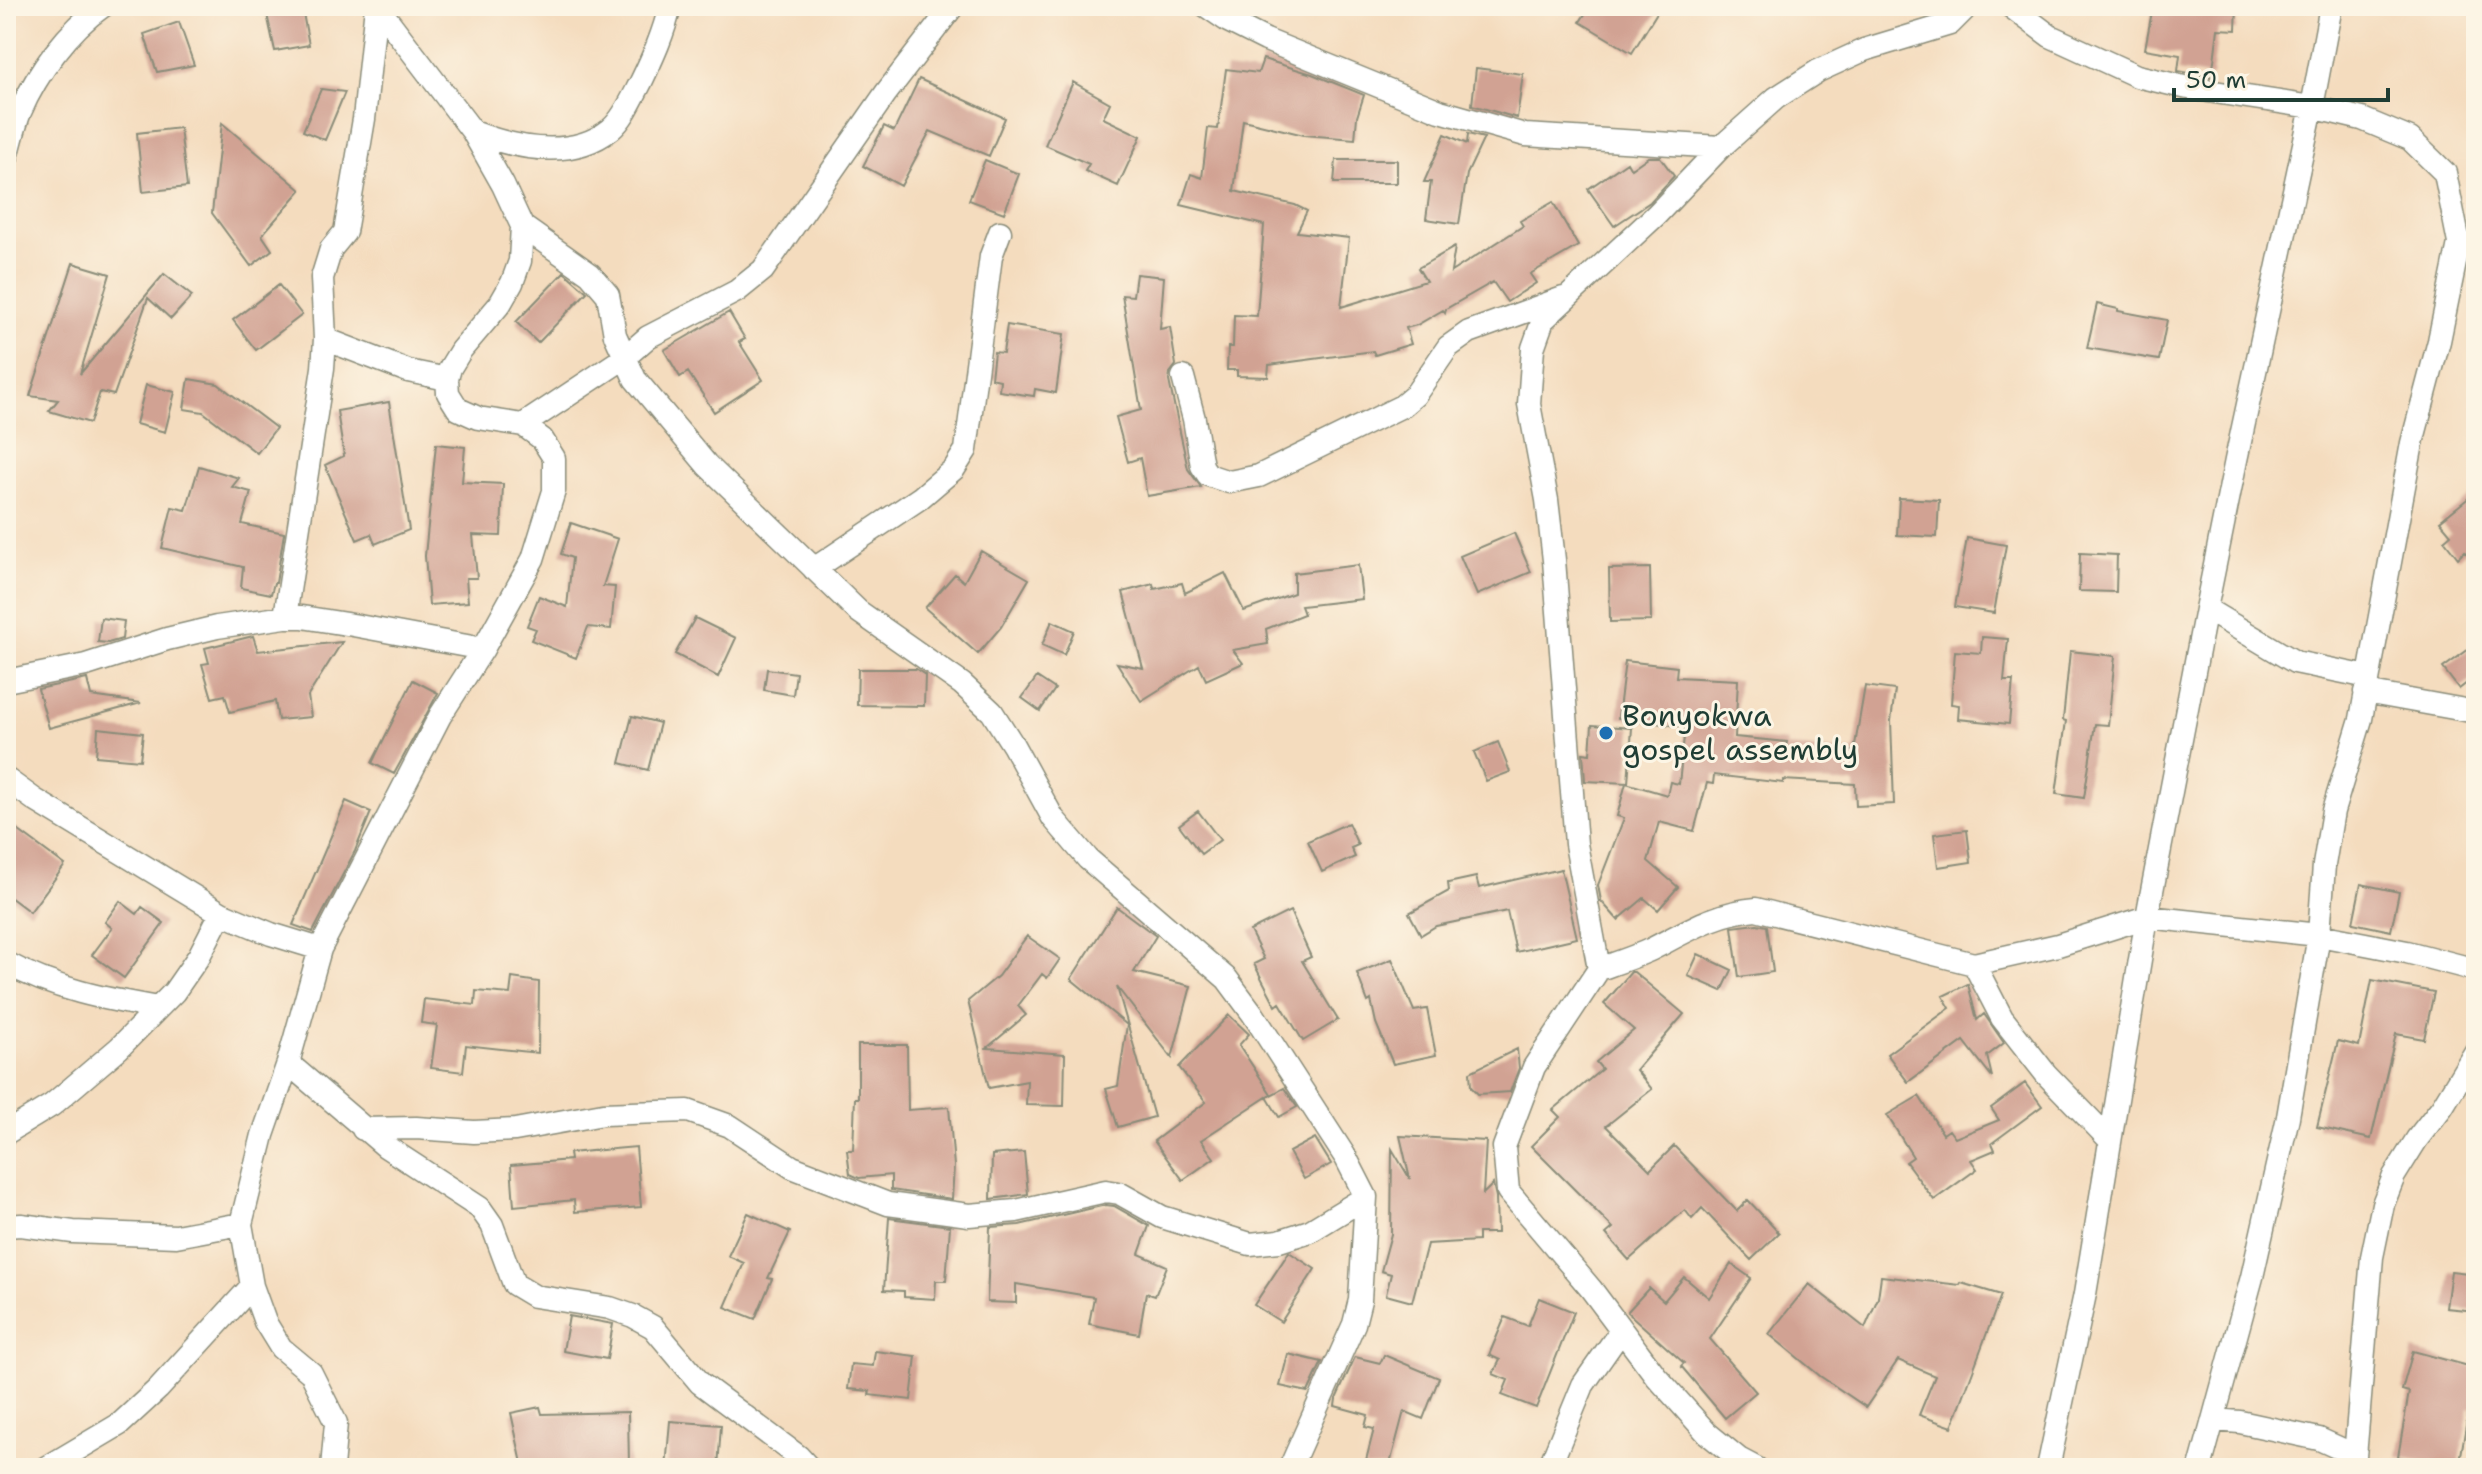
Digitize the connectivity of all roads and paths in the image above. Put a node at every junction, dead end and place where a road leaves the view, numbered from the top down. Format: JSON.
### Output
{"nodes":[{"id":1,"x":103,"y":6,"type":"edge"},
{"id":2,"x":376,"y":6,"type":"edge"},
{"id":3,"x":670,"y":6,"type":"edge"},
{"id":4,"x":953,"y":6,"type":"edge"},
{"id":5,"x":1206,"y":6,"type":"edge"},
{"id":6,"x":1968,"y":6,"type":"edge"},
{"id":7,"x":2010,"y":6,"type":"edge"},
{"id":8,"x":2331,"y":6,"type":"edge"},
{"id":9,"x":2312,"y":107,"type":"junction"},
{"id":10,"x":473,"y":132,"type":"junction"},
{"id":11,"x":1721,"y":147,"type":"junction"},
{"id":12,"x":6,"y":160,"type":"edge"},
{"id":13,"x":522,"y":226,"type":"junction"},
{"id":14,"x":1000,"y":232,"type":"dead end"},
{"id":15,"x":1568,"y":296,"type":"junction"},
{"id":16,"x":325,"y":339,"type":"junction"},
{"id":17,"x":624,"y":358,"type":"junction"},
{"id":18,"x":1183,"y":377,"type":"dead end"},
{"id":19,"x":447,"y":379,"type":"junction"},
{"id":20,"x":523,"y":425,"type":"junction"},
{"id":21,"x":814,"y":569,"type":"junction"},
{"id":22,"x":2206,"y":609,"type":"junction"},
{"id":23,"x":285,"y":617,"type":"junction"},
{"id":24,"x":483,"y":649,"type":"junction"},
{"id":25,"x":6,"y":681,"type":"edge"},
{"id":26,"x":2366,"y":685,"type":"junction"},
{"id":27,"x":2476,"y":712,"type":"edge"},
{"id":28,"x":6,"y":779,"type":"edge"},
{"id":29,"x":221,"y":913,"type":"junction"},
{"id":30,"x":2147,"y":917,"type":"junction"},
{"id":31,"x":2319,"y":935,"type":"junction"},
{"id":32,"x":320,"y":949,"type":"junction"},
{"id":33,"x":6,"y":963,"type":"edge"},
{"id":34,"x":1974,"y":964,"type":"junction"},
{"id":35,"x":1599,"y":969,"type":"junction"},
{"id":36,"x":2476,"y":970,"type":"edge"},
{"id":37,"x":158,"y":1008,"type":"junction"},
{"id":38,"x":2476,"y":1051,"type":"edge"},
{"id":39,"x":288,"y":1063,"type":"junction"},
{"id":40,"x":363,"y":1129,"type":"junction"},
{"id":41,"x":6,"y":1133,"type":"edge"},
{"id":42,"x":2110,"y":1140,"type":"junction"},
{"id":43,"x":1366,"y":1197,"type":"junction"},
{"id":44,"x":241,"y":1224,"type":"junction"},
{"id":45,"x":6,"y":1226,"type":"edge"},
{"id":46,"x":252,"y":1286,"type":"junction"},
{"id":47,"x":1620,"y":1332,"type":"junction"},
{"id":48,"x":2213,"y":1420,"type":"junction"},
{"id":49,"x":2354,"y":1462,"type":"edge"},
{"id":50,"x":46,"y":1468,"type":"edge"},
{"id":51,"x":332,"y":1468,"type":"edge"},
{"id":52,"x":809,"y":1468,"type":"edge"},
{"id":53,"x":1290,"y":1468,"type":"edge"},
{"id":54,"x":1549,"y":1468,"type":"edge"},
{"id":55,"x":1756,"y":1468,"type":"edge"},
{"id":56,"x":2048,"y":1468,"type":"edge"},
{"id":57,"x":2200,"y":1468,"type":"edge"}],
"edges":[{"from":1,"to":12,"type":"street"},
{"from":2,"to":10,"type":"street"},
{"from":2,"to":16,"type":"street"},
{"from":3,"to":10,"type":"street"},
{"from":4,"to":17,"type":"street"},
{"from":5,"to":11,"type":"street"},
{"from":6,"to":11,"type":"street"},
{"from":7,"to":9,"type":"street"},
{"from":8,"to":9,"type":"street"},
{"from":9,"to":22,"type":"street"},
{"from":9,"to":26,"type":"street"},
{"from":10,"to":13,"type":"street"},
{"from":11,"to":15,"type":"street"},
{"from":13,"to":17,"type":"street"},
{"from":13,"to":19,"type":"street"},
{"from":14,"to":21,"type":"street"},
{"from":15,"to":18,"type":"street"},
{"from":15,"to":35,"type":"street"},
{"from":16,"to":19,"type":"street"},
{"from":16,"to":23,"type":"street"},
{"from":17,"to":20,"type":"street"},
{"from":17,"to":21,"type":"street"},
{"from":19,"to":20,"type":"street"},
{"from":20,"to":24,"type":"street"},
{"from":21,"to":43,"type":"street"},
{"from":22,"to":26,"type":"street"},
{"from":22,"to":30,"type":"street"},
{"from":23,"to":24,"type":"street"},
{"from":23,"to":25,"type":"street"},
{"from":24,"to":32,"type":"street"},
{"from":26,"to":27,"type":"street"},
{"from":26,"to":31,"type":"street"},
{"from":28,"to":29,"type":"street"},
{"from":29,"to":32,"type":"street"},
{"from":29,"to":37,"type":"street"},
{"from":30,"to":31,"type":"street"},
{"from":30,"to":34,"type":"street"},
{"from":30,"to":42,"type":"street"},
{"from":31,"to":36,"type":"street"},
{"from":31,"to":48,"type":"street"},
{"from":32,"to":39,"type":"street"},
{"from":33,"to":37,"type":"street"},
{"from":34,"to":35,"type":"street"},
{"from":34,"to":42,"type":"street"},
{"from":35,"to":47,"type":"street"},
{"from":37,"to":41,"type":"street"},
{"from":38,"to":49,"type":"street"},
{"from":39,"to":40,"type":"street"},
{"from":39,"to":44,"type":"street"},
{"from":40,"to":43,"type":"street"},
{"from":40,"to":52,"type":"street"},
{"from":42,"to":56,"type":"street"},
{"from":43,"to":53,"type":"street"},
{"from":44,"to":45,"type":"street"},
{"from":44,"to":46,"type":"street"},
{"from":46,"to":50,"type":"street"},
{"from":46,"to":51,"type":"street"},
{"from":47,"to":54,"type":"street"},
{"from":47,"to":55,"type":"street"},
{"from":48,"to":49,"type":"street"},
{"from":48,"to":57,"type":"street"}]}
